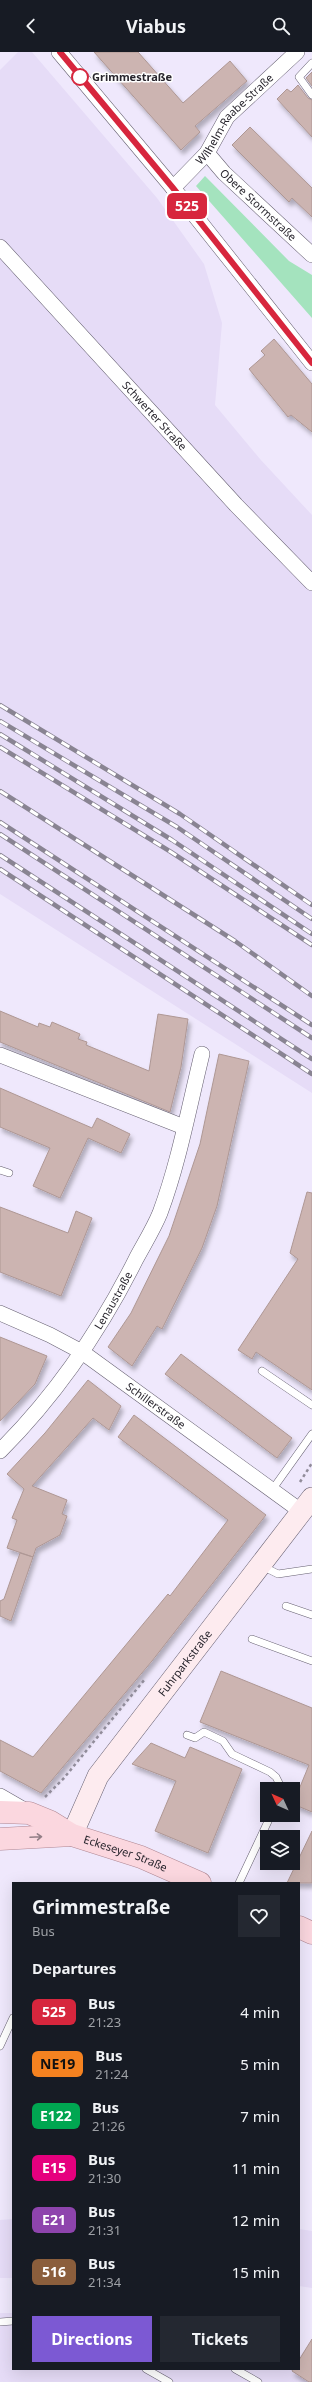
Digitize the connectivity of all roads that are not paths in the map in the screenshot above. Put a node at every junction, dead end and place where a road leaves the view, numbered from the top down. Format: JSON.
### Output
{"nodes":[{"id":1,"x":60,"y":52,"type":"edge"},
{"id":2,"x":297,"y":52,"type":"edge"},
{"id":3,"x":312,"y":63,"type":"edge"},
{"id":4,"x":312,"y":95,"type":"edge"},
{"id":5,"x":207,"y":153,"type":"junction"},
{"id":6,"x":173,"y":188,"type":"junction"},
{"id":7,"x":0,"y":247,"type":"edge"},
{"id":8,"x":312,"y":254,"type":"edge"},
{"id":9,"x":312,"y":363,"type":"edge"},
{"id":10,"x":312,"y":583,"type":"edge"},
{"id":11,"x":202,"y":1054,"type":"dead end"},
{"id":12,"x":0,"y":1056,"type":"edge"},
{"id":13,"x":184,"y":1127,"type":"junction"},
{"id":14,"x":0,"y":1170,"type":"edge"},
{"id":15,"x":9,"y":1173,"type":"dead end"},
{"id":16,"x":0,"y":1313,"type":"edge"},
{"id":17,"x":82,"y":1352,"type":"junction"},
{"id":18,"x":262,"y":1371,"type":"dead end"},
{"id":19,"x":312,"y":1405,"type":"edge"},
{"id":20,"x":312,"y":1434,"type":"edge"},
{"id":21,"x":0,"y":1451,"type":"edge"},
{"id":22,"x":272,"y":1490,"type":"junction"},
{"id":23,"x":307,"y":1505,"type":"edge"},
{"id":24,"x":262,"y":1565,"type":"junction"},
{"id":25,"x":312,"y":1569,"type":"edge"},
{"id":26,"x":286,"y":1606,"type":"dead end"},
{"id":27,"x":312,"y":1615,"type":"edge"},
{"id":28,"x":252,"y":1639,"type":"dead end"},
{"id":29,"x":312,"y":1662,"type":"edge"},
{"id":30,"x":187,"y":1735,"type":"dead end"},
{"id":31,"x":278,"y":1782,"type":"edge"},
{"id":32,"x":0,"y":1796,"type":"edge"},
{"id":33,"x":0,"y":1812,"type":"edge"},
{"id":34,"x":29,"y":1813,"type":"junction"},
{"id":35,"x":268,"y":1822,"type":"edge"},
{"id":36,"x":72,"y":1835,"type":"junction"},
{"id":37,"x":0,"y":1839,"type":"edge"},
{"id":38,"x":198,"y":1882,"type":"edge"},
{"id":39,"x":239,"y":1882,"type":"edge"},
{"id":40,"x":300,"y":1927,"type":"edge"},
{"id":41,"x":312,"y":1933,"type":"edge"},
{"id":42,"x":12,"y":2020,"type":"edge"},
{"id":43,"x":0,"y":2046,"type":"edge"},
{"id":44,"x":12,"y":2321,"type":"edge"},
{"id":45,"x":0,"y":2322,"type":"edge"},
{"id":46,"x":148,"y":2370,"type":"edge"},
{"id":47,"x":237,"y":2370,"type":"edge"},
{"id":48,"x":169,"y":2382,"type":"edge"},
{"id":49,"x":258,"y":2382,"type":"edge"}],
"edges":[{"from":1,"to":6,"type":"street"},
{"from":2,"to":5,"type":"street","name":"Wilhelm-Raabe-Straße"},
{"from":3,"to":4,"type":"lane"},
{"from":5,"to":6,"type":"street","name":"Wilhelm-Raabe-Straße"},
{"from":5,"to":8,"type":"street","name":"Obere Stormstraße"},
{"from":6,"to":9,"type":"street"},
{"from":7,"to":10,"type":"street","name":"Schwerter Straße"},
{"from":11,"to":13,"type":"street","name":"Lenaustraße"},
{"from":12,"to":13,"type":"street"},
{"from":13,"to":17,"type":"street","name":"Lenaustraße"},
{"from":14,"to":15,"type":"lane"},
{"from":16,"to":17,"type":"street","name":"Schillerstraße"},
{"from":17,"to":21,"type":"street","name":"Lenaustraße"},
{"from":17,"to":22,"type":"street","name":"Schillerstraße"},
{"from":18,"to":19,"type":"lane"},
{"from":20,"to":22,"type":"lane"},
{"from":22,"to":23,"type":"street","name":"Schillerstraße"},
{"from":23,"to":24,"type":"main road","name":"Fuhrparkstraße"},
{"from":24,"to":25,"type":"lane"},
{"from":24,"to":36,"type":"main road","name":"Fuhrparkstraße"},
{"from":26,"to":27,"type":"lane"},
{"from":28,"to":29,"type":"lane"},
{"from":30,"to":31,"type":"lane"},
{"from":32,"to":34,"type":"street"},
{"from":33,"to":34,"type":"main road"},
{"from":34,"to":36,"type":"main road"},
{"from":35,"to":39,"type":"lane"},
{"from":37,"to":36,"type":"main road","one_way":true},
{"from":36,"to":38,"type":"main road","name":"Eckeseyer Straße"},
{"from":40,"to":41,"type":"main road"},
{"from":42,"to":43,"type":"lane"},
{"from":44,"to":45,"type":"lane"},
{"from":46,"to":48,"type":"lane"},
{"from":47,"to":49,"type":"lane"}]}
